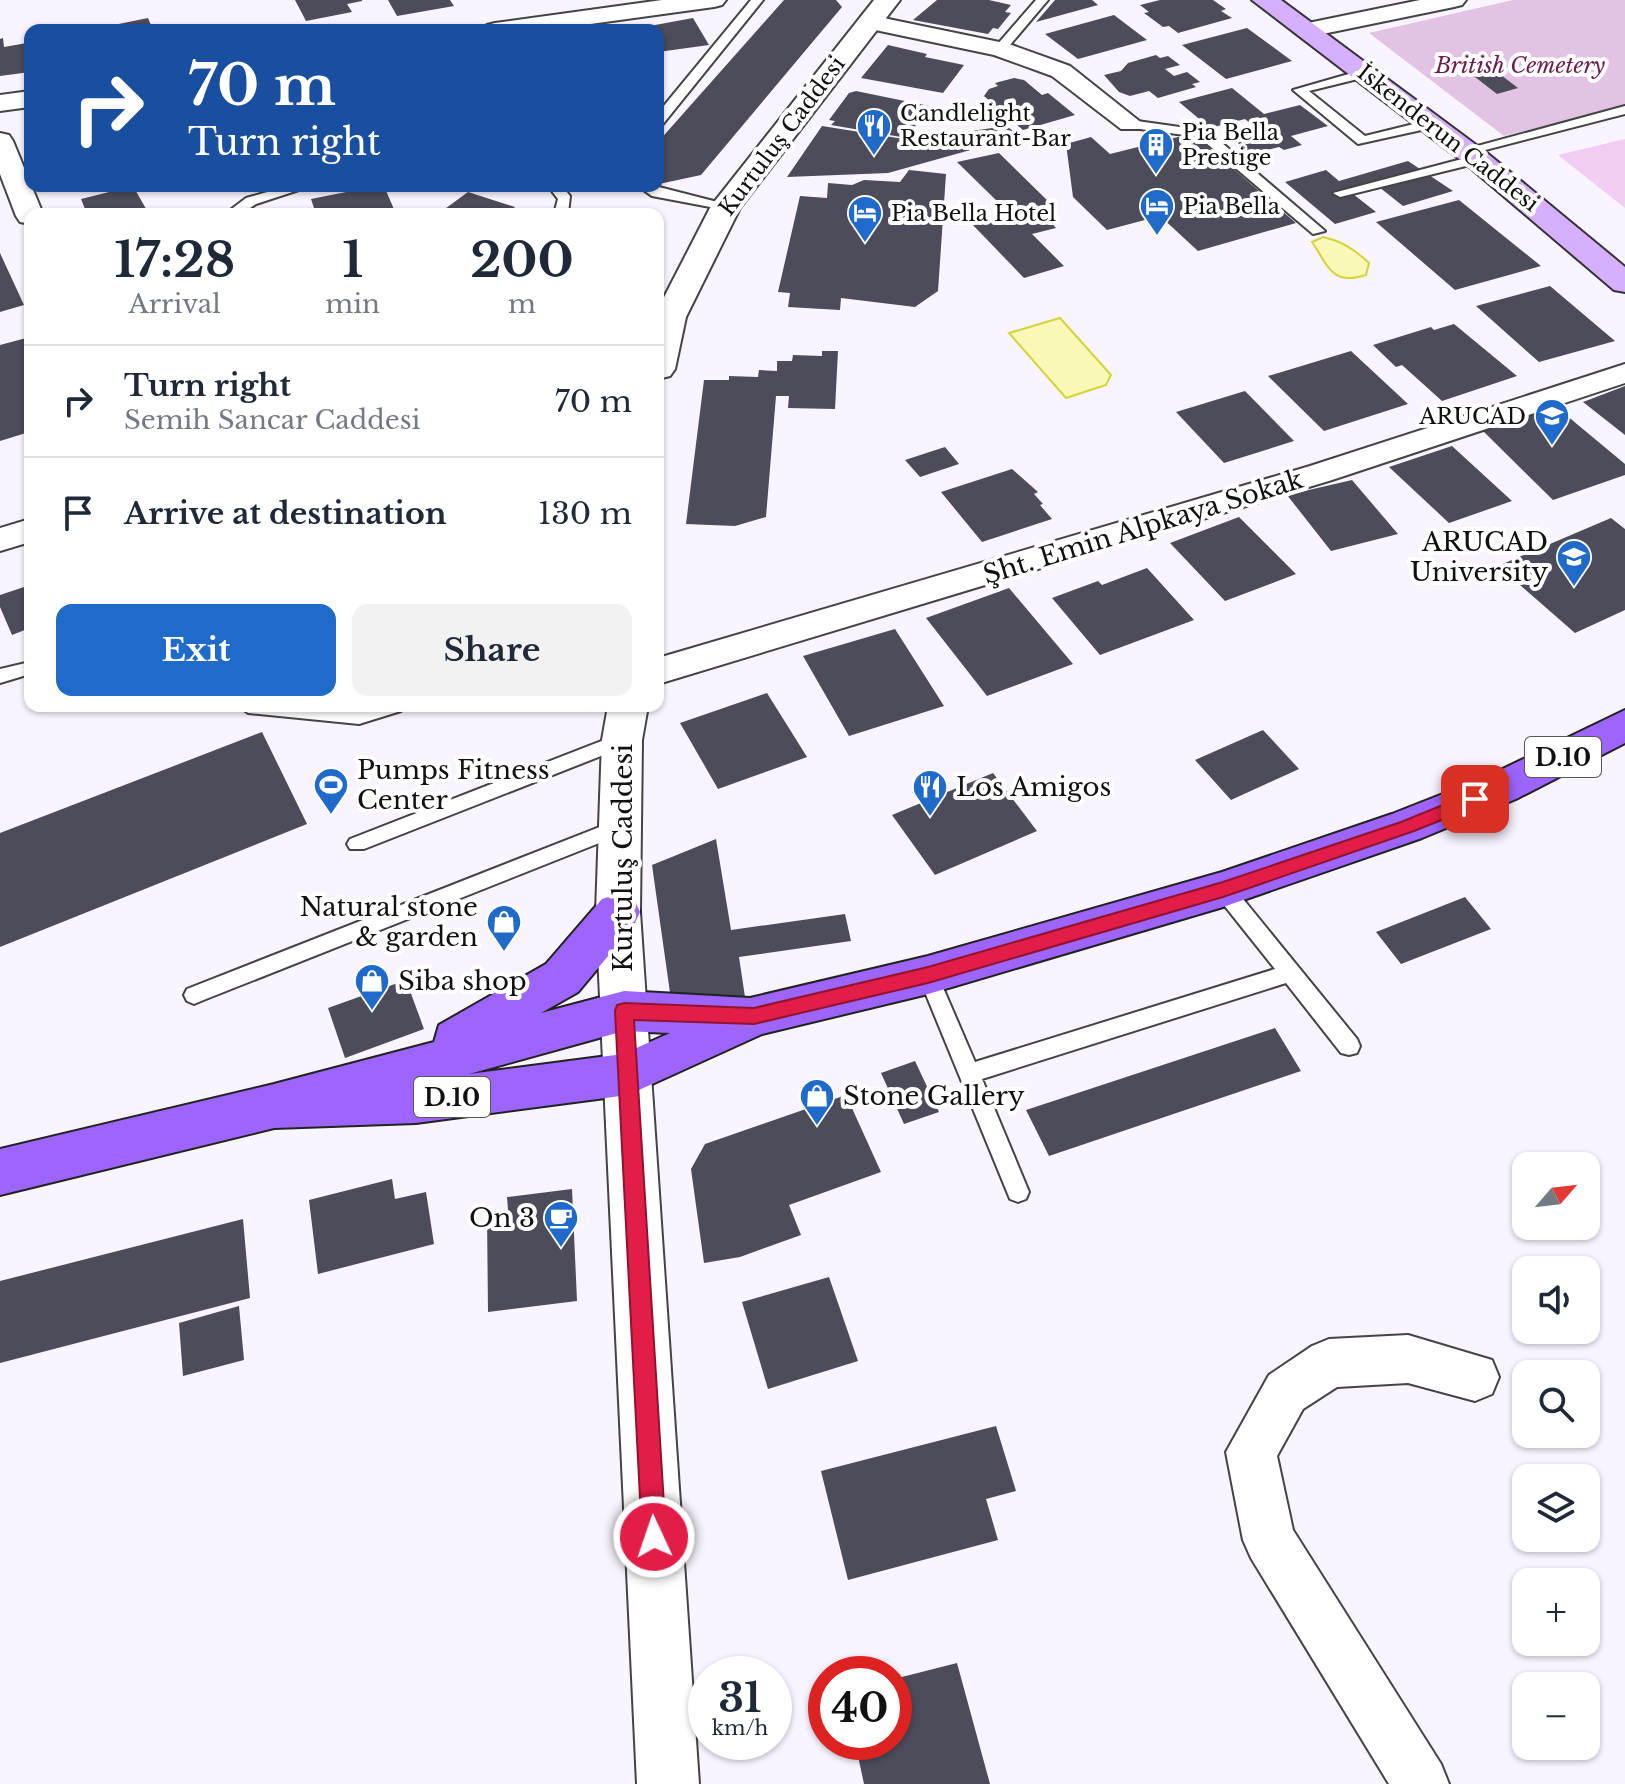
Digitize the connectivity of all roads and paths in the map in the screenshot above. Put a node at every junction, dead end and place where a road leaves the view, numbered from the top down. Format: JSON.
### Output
{"nodes":[{"id":1,"x":714,"y":0,"type":"edge"},
{"id":2,"x":757,"y":0,"type":"edge"},
{"id":3,"x":1042,"y":0,"type":"edge"},
{"id":4,"x":1265,"y":0,"type":"edge"},
{"id":5,"x":1454,"y":0,"type":"edge"},
{"id":6,"x":882,"y":6,"type":"edge"},
{"id":7,"x":539,"y":24,"type":"edge"},
{"id":8,"x":1308,"y":30,"type":"junction"},
{"id":9,"x":1000,"y":49,"type":"junction"},
{"id":10,"x":1366,"y":73,"type":"junction"},
{"id":11,"x":24,"y":100,"type":"edge"},
{"id":12,"x":0,"y":103,"type":"edge"},
{"id":13,"x":1625,"y":110,"type":"edge"},
{"id":14,"x":664,"y":114,"type":"edge"},
{"id":15,"x":1130,"y":124,"type":"joint"},
{"id":16,"x":1430,"y":124,"type":"junction"},
{"id":17,"x":0,"y":141,"type":"edge"},
{"id":18,"x":1471,"y":155,"type":"junction"},
{"id":19,"x":283,"y":192,"type":"edge"},
{"id":20,"x":655,"y":192,"type":"edge"},
{"id":21,"x":1340,"y":193,"type":"dead end"},
{"id":22,"x":726,"y":206,"type":"junction"},
{"id":23,"x":27,"y":208,"type":"edge"},
{"id":24,"x":241,"y":208,"type":"edge"},
{"id":25,"x":1318,"y":231,"type":"dead end"},
{"id":26,"x":1625,"y":283,"type":"edge"},
{"id":27,"x":664,"y":318,"type":"edge"},
{"id":28,"x":1625,"y":373,"type":"edge"},
{"id":29,"x":24,"y":532,"type":"edge"},
{"id":30,"x":0,"y":540,"type":"edge"},
{"id":31,"x":664,"y":669,"type":"edge"},
{"id":32,"x":24,"y":670,"type":"edge"},
{"id":33,"x":0,"y":676,"type":"edge"},
{"id":34,"x":309,"y":712,"type":"edge"},
{"id":35,"x":375,"y":712,"type":"edge"},
{"id":36,"x":625,"y":723,"type":"edge"},
{"id":37,"x":1625,"y":725,"type":"edge"},
{"id":38,"x":1625,"y":750,"type":"edge"},
{"id":39,"x":1501,"y":788,"type":"junction"},
{"id":40,"x":620,"y":827,"type":"junction"},
{"id":41,"x":357,"y":844,"type":"dead end"},
{"id":42,"x":1223,"y":889,"type":"junction"},
{"id":43,"x":618,"y":912,"type":"junction"},
{"id":44,"x":1291,"y":973,"type":"junction"},
{"id":45,"x":928,"y":975,"type":"junction"},
{"id":46,"x":194,"y":995,"type":"dead end"},
{"id":47,"x":624,"y":1011,"type":"junction"},
{"id":48,"x":754,"y":1016,"type":"junction"},
{"id":49,"x":1349,"y":1046,"type":"dead end"},
{"id":50,"x":969,"y":1073,"type":"junction"},
{"id":51,"x":628,"y":1074,"type":"junction"},
{"id":52,"x":374,"y":1078,"type":"junction"},
{"id":53,"x":274,"y":1106,"type":"junction"},
{"id":54,"x":0,"y":1172,"type":"edge"},
{"id":55,"x":1018,"y":1192,"type":"dead end"},
{"id":56,"x":1475,"y":1377,"type":"dead end"},
{"id":57,"x":668,"y":1784,"type":"edge"},
{"id":58,"x":1421,"y":1784,"type":"edge"}],
"edges":[{"from":1,"to":7,"type":"street"},
{"from":2,"to":14,"type":"lane"},
{"from":3,"to":9,"type":"lane"},
{"from":4,"to":8,"type":"main road","name":"İskenderun Caddesi"},
{"from":5,"to":8,"type":"street"},
{"from":6,"to":9,"type":"street"},
{"from":6,"to":22,"type":"street","name":"Kurtuluş Caddesi"},
{"from":8,"to":10,"type":"main road","name":"İskenderun Caddesi"},
{"from":9,"to":15,"type":"street"},
{"from":10,"to":16,"type":"main road","name":"İskenderun Caddesi"},
{"from":10,"to":16,"type":"lane"},
{"from":11,"to":12,"type":"street"},
{"from":13,"to":18,"type":"lane"},
{"from":15,"to":25,"type":"lane"},
{"from":16,"to":18,"type":"main road","name":"İskenderun Caddesi"},
{"from":17,"to":23,"type":"street"},
{"from":18,"to":21,"type":"lane"},
{"from":18,"to":26,"type":"main road","name":"İskenderun Caddesi"},
{"from":19,"to":24,"type":"lane"},
{"from":20,"to":22,"type":"lane"},
{"from":22,"to":27,"type":"street","name":"Kurtuluş Caddesi"},
{"from":28,"to":31,"type":"street","name":"Şht. Emin Alpkaya Sokak"},
{"from":29,"to":30,"type":"street"},
{"from":32,"to":33,"type":"lane"},
{"from":34,"to":35,"type":"lane"},
{"from":36,"to":40,"type":"street","name":"Kurtuluş Caddesi"},
{"from":36,"to":41,"type":"lane"},
{"from":37,"to":39,"type":"main road","number":"D.10"},
{"from":38,"to":39,"type":"main road","number":"D.10"},
{"from":39,"to":42,"type":"main road","number":"D.10"},
{"from":40,"to":43,"type":"street","name":"Kurtuluş Caddesi"},
{"from":40,"to":46,"type":"lane"},
{"from":42,"to":44,"type":"lane"},
{"from":42,"to":45,"type":"main road","number":"D.10"},
{"from":43,"to":47,"type":"street","name":"Kurtuluş Caddesi"},
{"from":43,"to":52,"type":"main road"},
{"from":44,"to":49,"type":"lane"},
{"from":44,"to":50,"type":"lane"},
{"from":45,"to":48,"type":"main road","number":"D.10"},
{"from":45,"to":50,"type":"lane"},
{"from":47,"to":48,"type":"main road","number":"D.10"},
{"from":47,"to":51,"type":"street","name":"Kurtuluş Caddesi"},
{"from":47,"to":52,"type":"main road","number":"D.10"},
{"from":48,"to":51,"type":"main road","number":"D.10"},
{"from":50,"to":55,"type":"lane"},
{"from":51,"to":53,"type":"main road","number":"D.10"},
{"from":51,"to":57,"type":"street","name":"Kurtuluş Caddesi"},
{"from":52,"to":53,"type":"main road","number":"D.10"},
{"from":53,"to":54,"type":"main road","number":"D.10"},
{"from":56,"to":58,"type":"street"}]}
